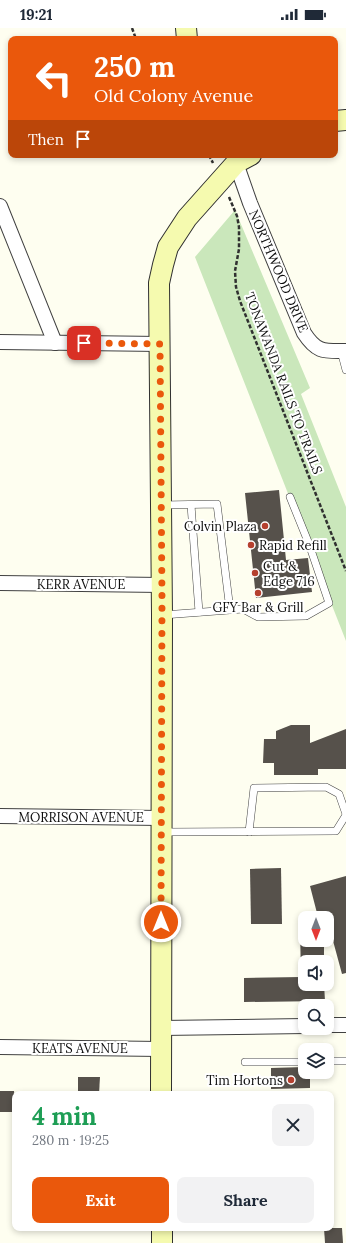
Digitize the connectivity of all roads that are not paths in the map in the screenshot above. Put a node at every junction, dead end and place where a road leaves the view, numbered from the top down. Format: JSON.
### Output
{"nodes":[{"id":1,"x":240,"y":158,"type":"edge"},
{"id":2,"x":0,"y":206,"type":"edge"},
{"id":3,"x":0,"y":342,"type":"edge"},
{"id":4,"x":54,"y":342,"type":"junction"},
{"id":5,"x":160,"y":344,"type":"junction"},
{"id":6,"x":343,"y":351,"type":"edge"},
{"id":7,"x":346,"y":370,"type":"edge"},
{"id":8,"x":290,"y":497,"type":"dead end"},
{"id":9,"x":161,"y":505,"type":"junction"},
{"id":10,"x":192,"y":505,"type":"junction"},
{"id":11,"x":0,"y":584,"type":"edge"},
{"id":12,"x":162,"y":585,"type":"junction"},
{"id":13,"x":230,"y":610,"type":"junction"},
{"id":14,"x":199,"y":612,"type":"junction"},
{"id":15,"x":162,"y":615,"type":"junction"},
{"id":16,"x":346,"y":815,"type":"edge"},
{"id":17,"x":0,"y":816,"type":"edge"},
{"id":18,"x":161,"y":825,"type":"junction"},
{"id":19,"x":249,"y":832,"type":"junction"},
{"id":20,"x":334,"y":1025,"type":"edge"},
{"id":21,"x":346,"y":1025,"type":"edge"},
{"id":22,"x":298,"y":1026,"type":"edge"},
{"id":23,"x":161,"y":1028,"type":"junction"},
{"id":24,"x":0,"y":1047,"type":"edge"},
{"id":25,"x":161,"y":1048,"type":"junction"},
{"id":26,"x":334,"y":1061,"type":"edge"},
{"id":27,"x":346,"y":1061,"type":"edge"},
{"id":28,"x":245,"y":1062,"type":"dead end"},
{"id":29,"x":298,"y":1062,"type":"edge"},
{"id":30,"x":161,"y":1091,"type":"edge"},
{"id":31,"x":162,"y":1231,"type":"edge"},
{"id":32,"x":162,"y":1243,"type":"edge"}],
"edges":[{"from":1,"to":5,"type":"street"},
{"from":1,"to":6,"type":"street","name":"NORTHWOOD DRIVE"},
{"from":2,"to":4,"type":"street"},
{"from":3,"to":4,"type":"street"},
{"from":4,"to":5,"type":"street"},
{"from":5,"to":9,"type":"street"},
{"from":6,"to":7,"type":"lane"},
{"from":8,"to":13,"type":"lane"},
{"from":9,"to":10,"type":"lane"},
{"from":9,"to":12,"type":"street"},
{"from":10,"to":13,"type":"lane"},
{"from":10,"to":14,"type":"lane"},
{"from":11,"to":12,"type":"street","name":"KERR AVENUE"},
{"from":12,"to":15,"type":"street"},
{"from":13,"to":14,"type":"lane"},
{"from":14,"to":15,"type":"lane"},
{"from":15,"to":18,"type":"street"},
{"from":16,"to":19,"type":"lane"},
{"from":16,"to":19,"type":"lane"},
{"from":17,"to":18,"type":"street","name":"MORRISON AVENUE"},
{"from":18,"to":19,"type":"lane"},
{"from":18,"to":23,"type":"street"},
{"from":20,"to":21,"type":"street"},
{"from":22,"to":23,"type":"street"},
{"from":23,"to":25,"type":"street"},
{"from":24,"to":25,"type":"street","name":"KEATS AVENUE"},
{"from":25,"to":30,"type":"street"},
{"from":26,"to":27,"type":"lane"},
{"from":28,"to":29,"type":"lane"},
{"from":31,"to":32,"type":"street"}]}
